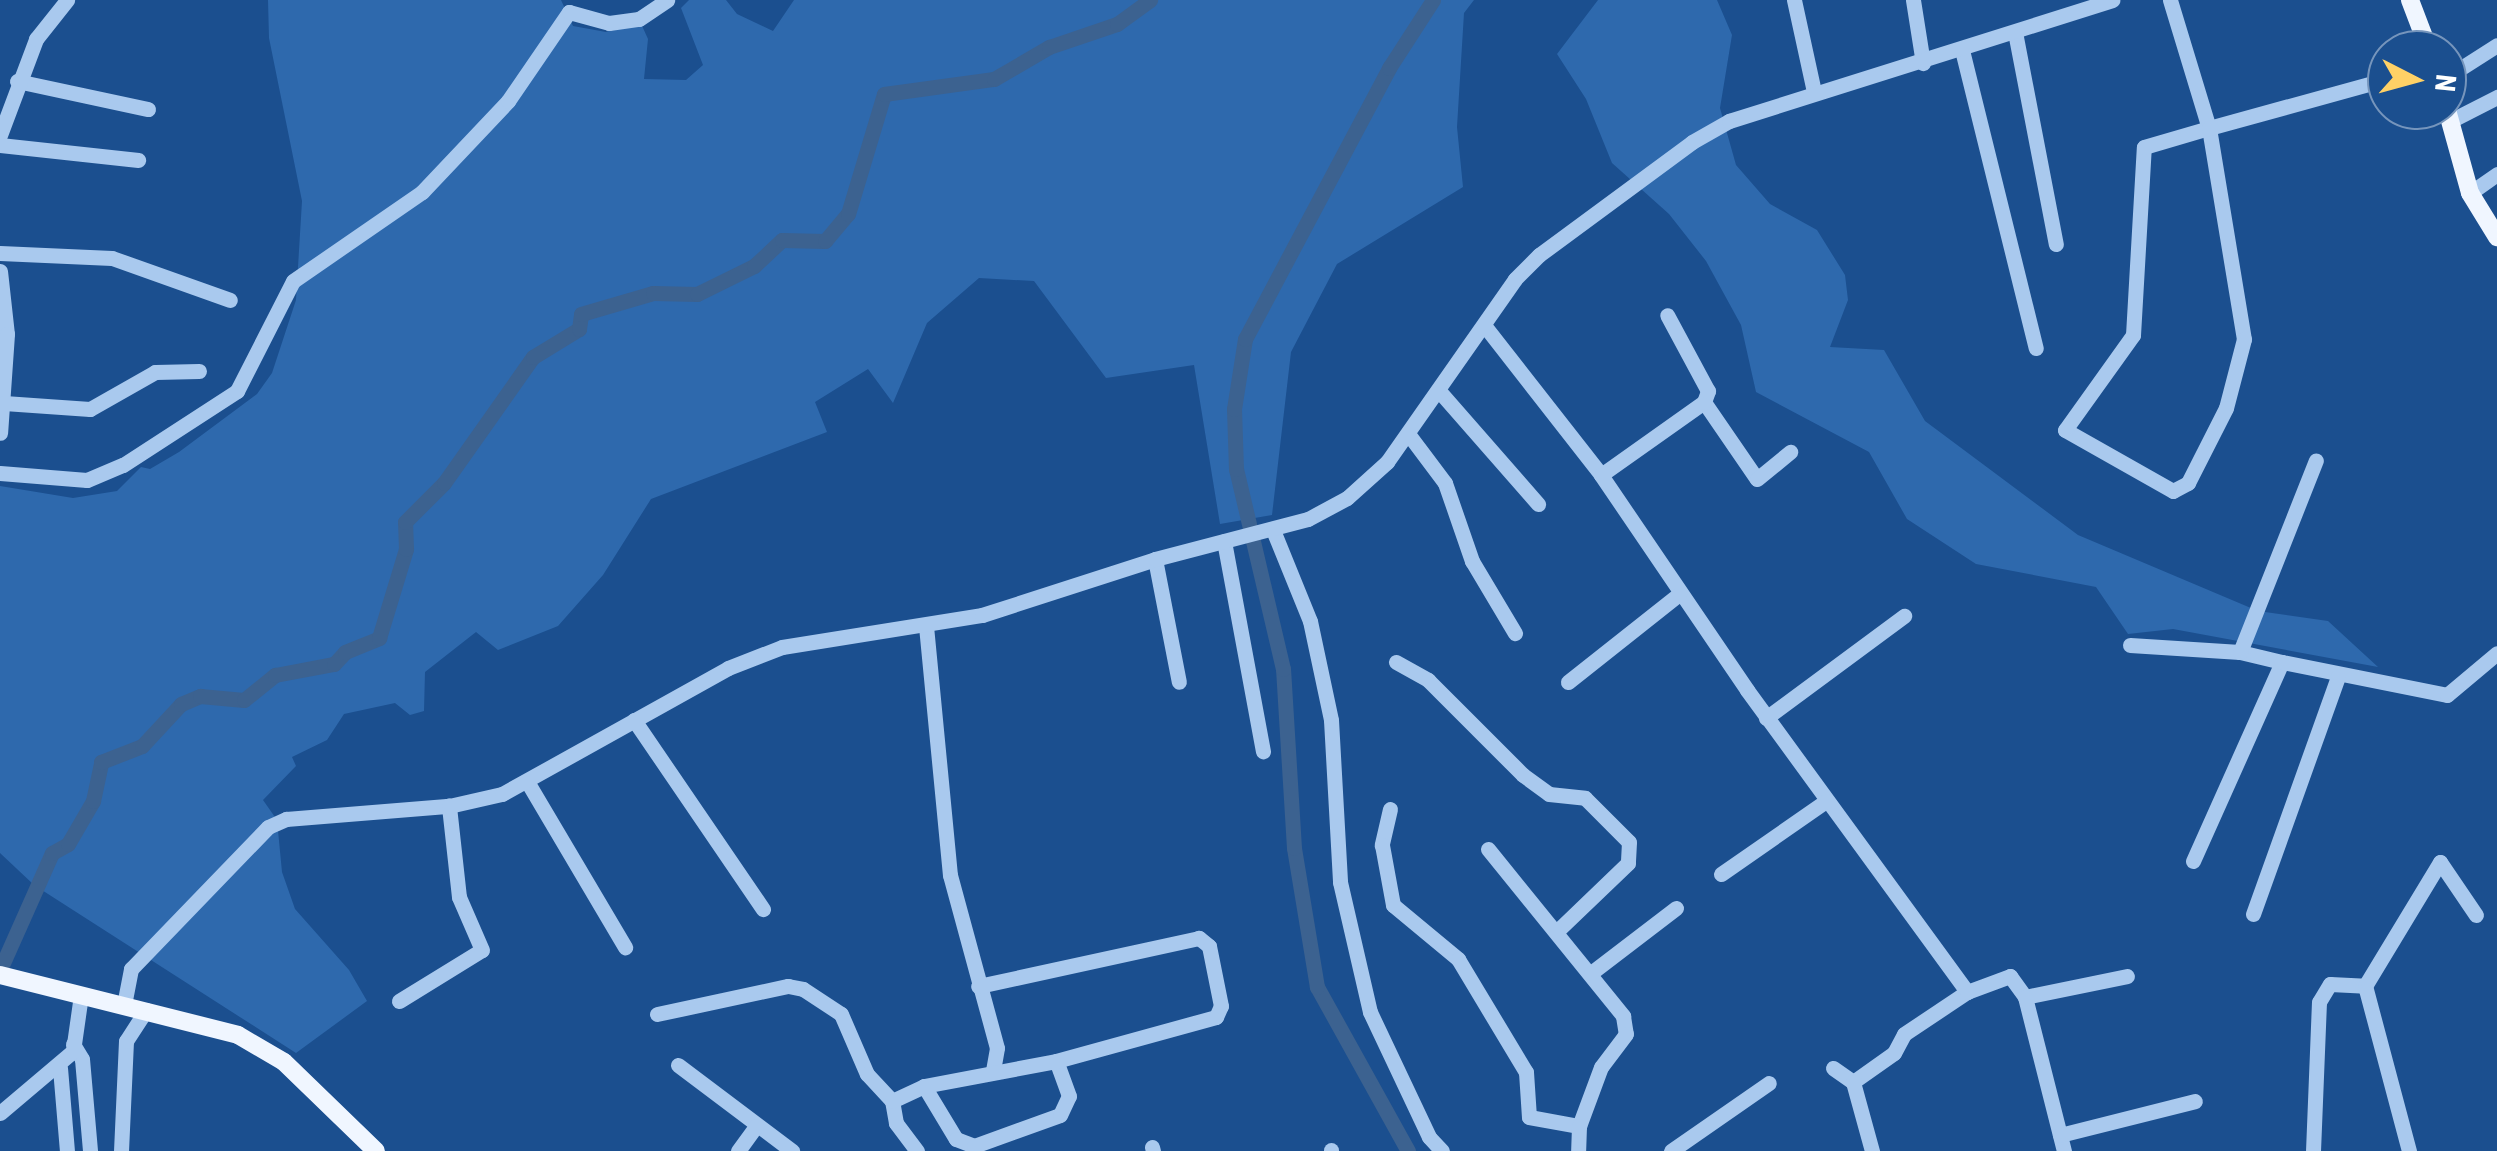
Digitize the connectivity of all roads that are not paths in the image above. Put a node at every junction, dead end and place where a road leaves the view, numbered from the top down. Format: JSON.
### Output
{"nodes":[{"id":1,"x":66,"y":0,"type":"edge"},
{"id":2,"x":667,"y":0,"type":"edge"},
{"id":3,"x":1794,"y":0,"type":"edge"},
{"id":4,"x":1912,"y":0,"type":"edge"},
{"id":5,"x":2112,"y":0,"type":"edge"},
{"id":6,"x":2170,"y":0,"type":"edge"},
{"id":7,"x":2410,"y":0,"type":"edge"},
{"id":8,"x":569,"y":6,"type":"edge"},
{"id":9,"x":2421,"y":30,"type":"edge"},
{"id":10,"x":2015,"y":32,"type":"junction"},
{"id":11,"x":2497,"y":45,"type":"edge"},
{"id":12,"x":1962,"y":50,"type":"junction"},
{"id":13,"x":1923,"y":63,"type":"junction"},
{"id":14,"x":2467,"y":64,"type":"edge"},
{"id":15,"x":17,"y":81,"type":"junction"},
{"id":16,"x":2367,"y":85,"type":"edge"},
{"id":17,"x":1814,"y":92,"type":"junction"},
{"id":18,"x":2497,"y":97,"type":"edge"},
{"id":19,"x":2467,"y":108,"type":"edge"},
{"id":20,"x":148,"y":109,"type":"dead end"},
{"id":21,"x":2209,"y":128,"type":"junction"},
{"id":22,"x":2452,"y":130,"type":"edge"},
{"id":23,"x":0,"y":135,"type":"edge"},
{"id":24,"x":0,"y":145,"type":"edge"},
{"id":25,"x":138,"y":160,"type":"dead end"},
{"id":26,"x":2497,"y":174,"type":"edge"},
{"id":27,"x":2470,"y":193,"type":"junction"},
{"id":28,"x":2497,"y":238,"type":"edge"},
{"id":29,"x":2056,"y":244,"type":"dead end"},
{"id":30,"x":0,"y":253,"type":"edge"},
{"id":31,"x":0,"y":271,"type":"edge"},
{"id":32,"x":230,"y":300,"type":"dead end"},
{"id":33,"x":1667,"y":315,"type":"dead end"},
{"id":34,"x":1484,"y":325,"type":"junction"},
{"id":35,"x":2036,"y":348,"type":"dead end"},
{"id":36,"x":200,"y":371,"type":"dead end"},
{"id":37,"x":1440,"y":392,"type":"junction"},
{"id":38,"x":1704,"y":402,"type":"junction"},
{"id":39,"x":4,"y":403,"type":"junction"},
{"id":40,"x":0,"y":433,"type":"edge"},
{"id":41,"x":1408,"y":435,"type":"junction"},
{"id":42,"x":1790,"y":452,"type":"dead end"},
{"id":43,"x":2316,"y":460,"type":"dead end"},
{"id":44,"x":0,"y":473,"type":"edge"},
{"id":45,"x":1601,"y":475,"type":"junction"},
{"id":46,"x":1538,"y":504,"type":"dead end"},
{"id":47,"x":1266,"y":531,"type":"junction"},
{"id":48,"x":1224,"y":542,"type":"junction"},
{"id":49,"x":1155,"y":558,"type":"junction"},
{"id":50,"x":1679,"y":594,"type":"junction"},
{"id":51,"x":1904,"y":616,"type":"dead end"},
{"id":52,"x":926,"y":626,"type":"junction"},
{"id":53,"x":1515,"y":633,"type":"dead end"},
{"id":54,"x":2130,"y":646,"type":"dead end"},
{"id":55,"x":2240,"y":652,"type":"junction"},
{"id":56,"x":2497,"y":653,"type":"edge"},
{"id":57,"x":1396,"y":662,"type":"dead end"},
{"id":58,"x":2282,"y":662,"type":"junction"},
{"id":59,"x":2338,"y":677,"type":"junction"},
{"id":60,"x":1179,"y":682,"type":"dead end"},
{"id":61,"x":1568,"y":682,"type":"dead end"},
{"id":62,"x":1766,"y":718,"type":"junction"},
{"id":63,"x":634,"y":720,"type":"junction"},
{"id":64,"x":1263,"y":750,"type":"dead end"},
{"id":65,"x":528,"y":783,"type":"junction"},
{"id":66,"x":1826,"y":801,"type":"junction"},
{"id":67,"x":449,"y":806,"type":"junction"},
{"id":68,"x":1390,"y":809,"type":"dead end"},
{"id":69,"x":1488,"y":849,"type":"dead end"},
{"id":70,"x":2193,"y":860,"type":"dead end"},
{"id":71,"x":1721,"y":874,"type":"dead end"},
{"id":72,"x":763,"y":908,"type":"dead end"},
{"id":73,"x":1676,"y":908,"type":"dead end"},
{"id":74,"x":2254,"y":914,"type":"dead end"},
{"id":75,"x":2476,"y":915,"type":"dead end"},
{"id":76,"x":1557,"y":931,"type":"junction"},
{"id":77,"x":625,"y":947,"type":"dead end"},
{"id":78,"x":1591,"y":973,"type":"junction"},
{"id":79,"x":0,"y":975,"type":"edge"},
{"id":80,"x":2128,"y":976,"type":"dead end"},
{"id":81,"x":978,"y":986,"type":"junction"},
{"id":82,"x":2365,"y":986,"type":"junction"},
{"id":83,"x":1967,"y":992,"type":"junction"},
{"id":84,"x":82,"y":995,"type":"junction"},
{"id":85,"x":2024,"y":997,"type":"junction"},
{"id":86,"x":399,"y":1001,"type":"dead end"},
{"id":87,"x":124,"y":1004,"type":"junction"},
{"id":88,"x":146,"y":1010,"type":"junction"},
{"id":89,"x":658,"y":1014,"type":"dead end"},
{"id":90,"x":73,"y":1044,"type":"junction"},
{"id":91,"x":1056,"y":1061,"type":"junction"},
{"id":92,"x":678,"y":1065,"type":"dead end"},
{"id":93,"x":60,"y":1068,"type":"junction"},
{"id":94,"x":1833,"y":1068,"type":"dead end"},
{"id":95,"x":993,"y":1070,"type":"junction"},
{"id":96,"x":1854,"y":1082,"type":"junction"},
{"id":97,"x":1769,"y":1083,"type":"dead end"},
{"id":98,"x":924,"y":1086,"type":"junction"},
{"id":99,"x":892,"y":1101,"type":"junction"},
{"id":100,"x":2195,"y":1101,"type":"dead end"},
{"id":101,"x":0,"y":1113,"type":"edge"},
{"id":102,"x":756,"y":1126,"type":"junction"},
{"id":103,"x":1579,"y":1126,"type":"junction"},
{"id":104,"x":2062,"y":1143,"type":"edge"},
{"id":105,"x":67,"y":1151,"type":"edge"},
{"id":106,"x":90,"y":1151,"type":"edge"},
{"id":107,"x":121,"y":1151,"type":"edge"},
{"id":108,"x":376,"y":1151,"type":"edge"},
{"id":109,"x":738,"y":1151,"type":"edge"},
{"id":110,"x":792,"y":1151,"type":"edge"},
{"id":111,"x":917,"y":1151,"type":"edge"},
{"id":112,"x":1442,"y":1151,"type":"edge"},
{"id":113,"x":1578,"y":1151,"type":"edge"},
{"id":114,"x":1671,"y":1151,"type":"edge"},
{"id":115,"x":1872,"y":1151,"type":"edge"},
{"id":116,"x":2313,"y":1151,"type":"edge"},
{"id":117,"x":2409,"y":1151,"type":"edge"}],
"edges":[{"from":1,"to":15,"type":"street"},
{"from":2,"to":8,"type":"street"},
{"from":3,"to":17,"type":"street"},
{"from":4,"to":13,"type":"street"},
{"from":5,"to":10,"type":"street"},
{"from":6,"to":21,"type":"street"},
{"from":7,"to":9,"type":"main road"},
{"from":8,"to":44,"type":"street"},
{"from":10,"to":12,"type":"street"},
{"from":10,"to":29,"type":"street"},
{"from":11,"to":14,"type":"street"},
{"from":12,"to":13,"type":"street"},
{"from":12,"to":35,"type":"street"},
{"from":13,"to":17,"type":"street"},
{"from":15,"to":20,"type":"street"},
{"from":15,"to":23,"type":"street"},
{"from":16,"to":21,"type":"street"},
{"from":17,"to":34,"type":"street"},
{"from":18,"to":19,"type":"street"},
{"from":21,"to":21,"type":"street"},
{"from":22,"to":27,"type":"main road"},
{"from":24,"to":25,"type":"street"},
{"from":26,"to":27,"type":"street"},
{"from":27,"to":28,"type":"main road"},
{"from":30,"to":32,"type":"street"},
{"from":31,"to":39,"type":"street"},
{"from":33,"to":38,"type":"street"},
{"from":34,"to":37,"type":"street"},
{"from":34,"to":45,"type":"street"},
{"from":36,"to":39,"type":"street"},
{"from":37,"to":41,"type":"street"},
{"from":37,"to":46,"type":"street"},
{"from":38,"to":42,"type":"street"},
{"from":38,"to":45,"type":"street"},
{"from":39,"to":40,"type":"street"},
{"from":41,"to":47,"type":"street"},
{"from":41,"to":53,"type":"street"},
{"from":43,"to":55,"type":"street"},
{"from":45,"to":50,"type":"street"},
{"from":47,"to":48,"type":"street"},
{"from":47,"to":112,"type":"street"},
{"from":48,"to":49,"type":"street"},
{"from":48,"to":64,"type":"street"},
{"from":49,"to":52,"type":"street"},
{"from":49,"to":60,"type":"street"},
{"from":50,"to":61,"type":"street"},
{"from":50,"to":62,"type":"street"},
{"from":51,"to":62,"type":"street"},
{"from":52,"to":63,"type":"street"},
{"from":52,"to":81,"type":"street"},
{"from":54,"to":55,"type":"street"},
{"from":55,"to":58,"type":"street"},
{"from":56,"to":59,"type":"street"},
{"from":57,"to":76,"type":"street"},
{"from":58,"to":59,"type":"street"},
{"from":58,"to":70,"type":"street"},
{"from":59,"to":74,"type":"street"},
{"from":62,"to":66,"type":"street"},
{"from":63,"to":65,"type":"street"},
{"from":63,"to":72,"type":"street"},
{"from":65,"to":67,"type":"street"},
{"from":65,"to":77,"type":"street"},
{"from":66,"to":71,"type":"street"},
{"from":66,"to":83,"type":"street"},
{"from":67,"to":86,"type":"street"},
{"from":67,"to":87,"type":"street"},
{"from":68,"to":103,"type":"street"},
{"from":69,"to":76,"type":"street"},
{"from":73,"to":78,"type":"street"},
{"from":75,"to":82,"type":"street"},
{"from":76,"to":78,"type":"street"},
{"from":78,"to":103,"type":"street"},
{"from":79,"to":84,"type":"main road"},
{"from":80,"to":85,"type":"street"},
{"from":81,"to":91,"type":"street"},
{"from":81,"to":95,"type":"street"},
{"from":82,"to":116,"type":"street"},
{"from":82,"to":117,"type":"street"},
{"from":83,"to":85,"type":"street"},
{"from":83,"to":96,"type":"street"},
{"from":84,"to":87,"type":"main road"},
{"from":84,"to":90,"type":"street"},
{"from":85,"to":104,"type":"street"},
{"from":87,"to":88,"type":"main road"},
{"from":88,"to":107,"type":"street"},
{"from":88,"to":108,"type":"main road"},
{"from":89,"to":99,"type":"street"},
{"from":90,"to":93,"type":"street"},
{"from":90,"to":106,"type":"street"},
{"from":91,"to":95,"type":"street"},
{"from":91,"to":98,"type":"street"},
{"from":92,"to":102,"type":"street"},
{"from":93,"to":101,"type":"street"},
{"from":93,"to":105,"type":"street"},
{"from":94,"to":96,"type":"street"},
{"from":95,"to":98,"type":"street"},
{"from":96,"to":115,"type":"street"},
{"from":97,"to":114,"type":"street"},
{"from":98,"to":99,"type":"street"},
{"from":99,"to":111,"type":"street"},
{"from":100,"to":104,"type":"street"},
{"from":102,"to":109,"type":"street"},
{"from":102,"to":110,"type":"street"},
{"from":103,"to":113,"type":"street"}]}
